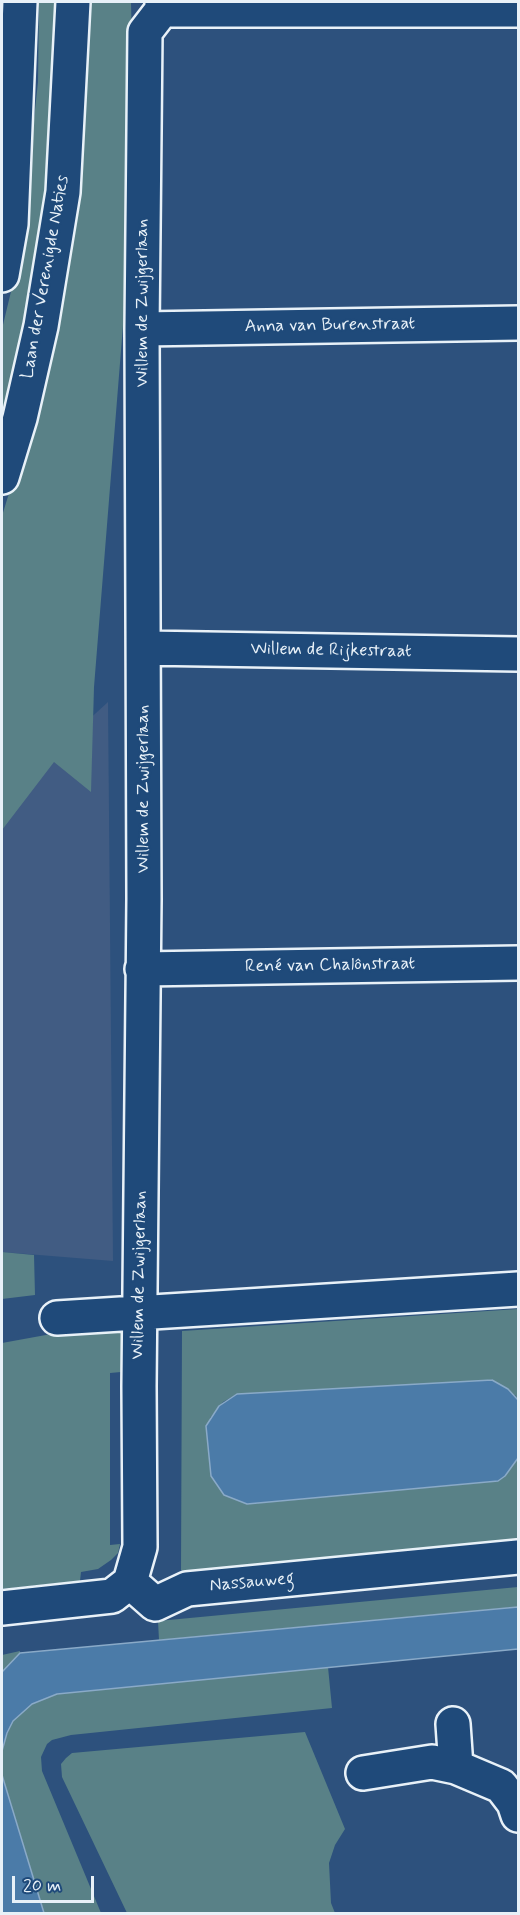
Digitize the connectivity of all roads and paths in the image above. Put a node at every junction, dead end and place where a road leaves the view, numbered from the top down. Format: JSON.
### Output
{"nodes":[{"id":1,"x":20,"y":2,"type":"edge"},
{"id":2,"x":73,"y":2,"type":"edge"},
{"id":3,"x":162,"y":6,"type":"edge"},
{"id":4,"x":519,"y":10,"type":"edge"},
{"id":5,"x":2,"y":274,"type":"edge"},
{"id":6,"x":519,"y":323,"type":"edge"},
{"id":7,"x":142,"y":329,"type":"junction"},
{"id":8,"x":2,"y":477,"type":"edge"},
{"id":9,"x":144,"y":648,"type":"junction"},
{"id":10,"x":519,"y":654,"type":"edge"},
{"id":11,"x":519,"y":963,"type":"edge"},
{"id":12,"x":142,"y":969,"type":"junction"},
{"id":13,"x":519,"y":1288,"type":"edge"},
{"id":14,"x":140,"y":1311,"type":"junction"},
{"id":15,"x":57,"y":1318,"type":"dead end"},
{"id":16,"x":519,"y":1557,"type":"edge"},
{"id":17,"x":130,"y":1582,"type":"junction"},
{"id":18,"x":2,"y":1608,"type":"edge"},
{"id":19,"x":453,"y":1724,"type":"dead end"},
{"id":20,"x":456,"y":1767,"type":"junction"},
{"id":21,"x":363,"y":1773,"type":"dead end"},
{"id":22,"x":510,"y":1782,"type":"edge"},
{"id":23,"x":519,"y":1815,"type":"edge"}],
"edges":[{"from":1,"to":5,"type":"street"},
{"from":2,"to":8,"type":"street","name":"Laan der Verenigde Naties"},
{"from":3,"to":4,"type":"street"},
{"from":3,"to":7,"type":"street","name":"Willem de Zwijgerlaan"},
{"from":6,"to":7,"type":"street","name":"Anna van Burenstraat"},
{"from":7,"to":9,"type":"street","name":"Willem de Zwijgerlaan"},
{"from":9,"to":10,"type":"street","name":"Willem de Rijkestraat"},
{"from":9,"to":12,"type":"street","name":"Willem de Zwijgerlaan"},
{"from":11,"to":12,"type":"street","name":"René van Chalônstraat"},
{"from":12,"to":14,"type":"street","name":"Willem de Zwijgerlaan"},
{"from":13,"to":14,"type":"street"},
{"from":14,"to":15,"type":"street"},
{"from":14,"to":17,"type":"street","name":"Willem de Zwijgerlaan"},
{"from":16,"to":17,"type":"street","name":"Nassauweg"},
{"from":17,"to":18,"type":"street"},
{"from":19,"to":20,"type":"street"},
{"from":20,"to":21,"type":"street"},
{"from":20,"to":22,"type":"street"},
{"from":22,"to":23,"type":"street"}]}
